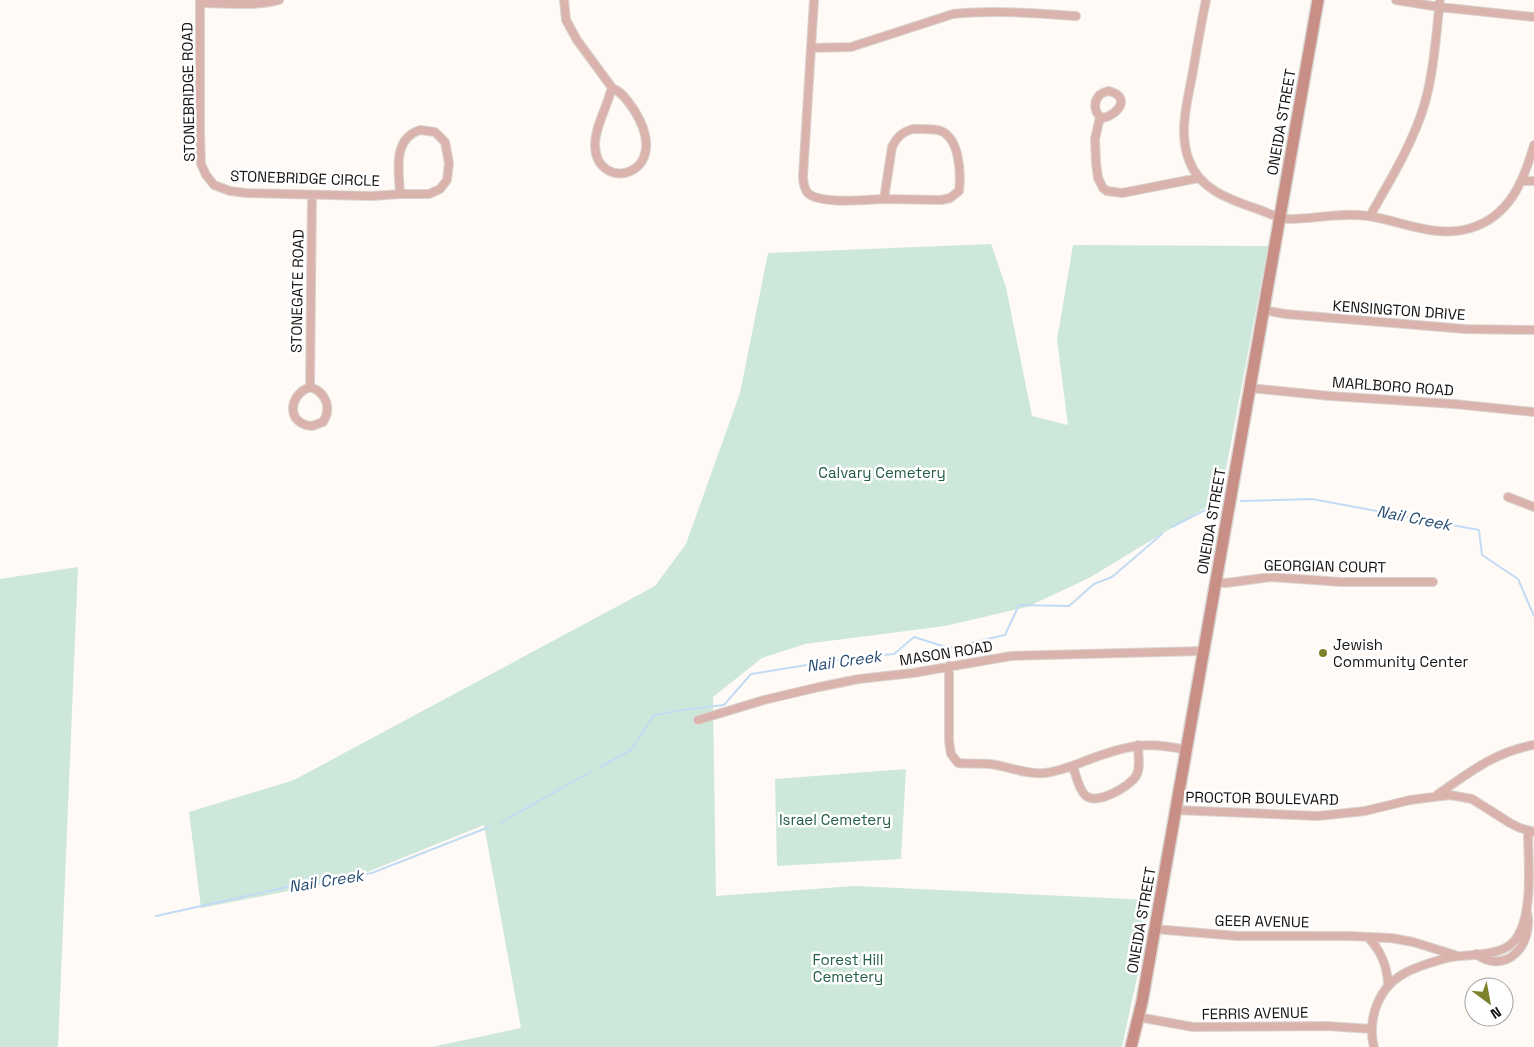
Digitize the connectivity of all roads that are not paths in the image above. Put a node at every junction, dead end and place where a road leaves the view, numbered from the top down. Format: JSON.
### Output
{"nodes":[{"id":1,"x":279,"y":0,"type":"edge"},
{"id":2,"x":564,"y":0,"type":"edge"},
{"id":3,"x":814,"y":0,"type":"edge"},
{"id":4,"x":1206,"y":0,"type":"edge"},
{"id":5,"x":1318,"y":0,"type":"edge"},
{"id":6,"x":1396,"y":0,"type":"edge"},
{"id":7,"x":200,"y":1,"type":"edge"},
{"id":8,"x":1440,"y":4,"type":"edge"},
{"id":9,"x":1076,"y":16,"type":"dead end"},
{"id":10,"x":1534,"y":17,"type":"edge"},
{"id":11,"x":811,"y":48,"type":"junction"},
{"id":12,"x":613,"y":88,"type":"junction"},
{"id":13,"x":1100,"y":117,"type":"dead end"},
{"id":14,"x":1534,"y":145,"type":"edge"},
{"id":15,"x":1199,"y":178,"type":"junction"},
{"id":16,"x":1522,"y":181,"type":"junction"},
{"id":17,"x":1534,"y":181,"type":"edge"},
{"id":18,"x":210,"y":182,"type":"joint"},
{"id":19,"x":312,"y":194,"type":"junction"},
{"id":20,"x":400,"y":194,"type":"junction"},
{"id":21,"x":884,"y":199,"type":"junction"},
{"id":22,"x":1370,"y":216,"type":"junction"},
{"id":23,"x":1280,"y":217,"type":"junction"},
{"id":24,"x":1263,"y":310,"type":"junction"},
{"id":25,"x":1534,"y":330,"type":"edge"},
{"id":26,"x":310,"y":387,"type":"junction"},
{"id":27,"x":1250,"y":388,"type":"junction"},
{"id":28,"x":1534,"y":412,"type":"edge"},
{"id":29,"x":1508,"y":497,"type":"dead end"},
{"id":30,"x":1534,"y":507,"type":"edge"},
{"id":31,"x":1216,"y":582,"type":"junction"},
{"id":32,"x":1433,"y":582,"type":"dead end"},
{"id":33,"x":1203,"y":651,"type":"junction"},
{"id":34,"x":949,"y":666,"type":"junction"},
{"id":35,"x":698,"y":720,"type":"dead end"},
{"id":36,"x":1138,"y":745,"type":"junction"},
{"id":37,"x":1534,"y":745,"type":"edge"},
{"id":38,"x":1186,"y":750,"type":"junction"},
{"id":39,"x":1073,"y":766,"type":"junction"},
{"id":40,"x":1436,"y":796,"type":"junction"},
{"id":41,"x":1176,"y":810,"type":"junction"},
{"id":42,"x":1531,"y":831,"type":"edge"},
{"id":43,"x":1527,"y":912,"type":"junction"},
{"id":44,"x":1155,"y":929,"type":"junction"},
{"id":45,"x":1368,"y":937,"type":"junction"},
{"id":46,"x":1476,"y":954,"type":"junction"},
{"id":47,"x":1459,"y":956,"type":"junction"},
{"id":48,"x":1388,"y":984,"type":"junction"},
{"id":49,"x":1138,"y":1017,"type":"junction"},
{"id":50,"x":1372,"y":1029,"type":"junction"},
{"id":51,"x":1132,"y":1047,"type":"edge"},
{"id":52,"x":1374,"y":1047,"type":"edge"}],
"edges":[{"from":1,"to":7,"type":"street"},
{"from":2,"to":12,"type":"street"},
{"from":3,"to":11,"type":"street"},
{"from":4,"to":15,"type":"street"},
{"from":5,"to":23,"type":"street","name":"ONEIDA STREET"},
{"from":6,"to":8,"type":"street"},
{"from":7,"to":18,"type":"street","name":"STONEBRIDGE ROAD"},
{"from":8,"to":10,"type":"street"},
{"from":8,"to":22,"type":"street"},
{"from":9,"to":11,"type":"street"},
{"from":11,"to":21,"type":"street"},
{"from":12,"to":12,"type":"street"},
{"from":13,"to":15,"type":"street"},
{"from":14,"to":16,"type":"street"},
{"from":15,"to":23,"type":"street"},
{"from":16,"to":17,"type":"street"},
{"from":16,"to":22,"type":"street"},
{"from":18,"to":19,"type":"street","name":"STONEBRIDGE CIRCLE"},
{"from":19,"to":20,"type":"street","name":"STONEBRIDGE CIRCLE"},
{"from":19,"to":26,"type":"street","name":"STONEGATE ROAD"},
{"from":20,"to":20,"type":"street","name":"STONEBRIDGE CIRCLE"},
{"from":21,"to":21,"type":"street"},
{"from":22,"to":23,"type":"street"},
{"from":23,"to":24,"type":"street","name":"ONEIDA STREET"},
{"from":24,"to":25,"type":"street","name":"KENSINGTON DRIVE"},
{"from":24,"to":27,"type":"street","name":"ONEIDA STREET"},
{"from":26,"to":26,"type":"street"},
{"from":27,"to":28,"type":"street","name":"MARLBORO ROAD"},
{"from":27,"to":31,"type":"street","name":"ONEIDA STREET"},
{"from":29,"to":30,"type":"street"},
{"from":31,"to":32,"type":"street","name":"GEORGIAN COURT"},
{"from":31,"to":33,"type":"street","name":"ONEIDA STREET"},
{"from":33,"to":34,"type":"street","name":"MASON ROAD"},
{"from":33,"to":38,"type":"street","name":"ONEIDA STREET"},
{"from":34,"to":35,"type":"street","name":"MASON ROAD"},
{"from":34,"to":39,"type":"street"},
{"from":36,"to":38,"type":"street"},
{"from":36,"to":39,"type":"street"},
{"from":36,"to":39,"type":"street"},
{"from":37,"to":40,"type":"street","name":"PROCTOR BOULEVARD"},
{"from":38,"to":41,"type":"street","name":"ONEIDA STREET"},
{"from":40,"to":41,"type":"street","name":"PROCTOR BOULEVARD"},
{"from":40,"to":42,"type":"street","name":"PROCTOR BOULEVARD"},
{"from":41,"to":44,"type":"street","name":"ONEIDA STREET"},
{"from":42,"to":43,"type":"street"},
{"from":43,"to":46,"type":"street"},
{"from":43,"to":46,"type":"street"},
{"from":44,"to":45,"type":"street","name":"GEER AVENUE"},
{"from":44,"to":49,"type":"street","name":"ONEIDA STREET"},
{"from":45,"to":47,"type":"street","name":"GEER AVENUE"},
{"from":45,"to":48,"type":"street"},
{"from":46,"to":47,"type":"street"},
{"from":47,"to":48,"type":"street"},
{"from":48,"to":50,"type":"street"},
{"from":49,"to":50,"type":"street","name":"FERRIS AVENUE"},
{"from":49,"to":51,"type":"street","name":"ONEIDA STREET"},
{"from":50,"to":52,"type":"street"}]}
